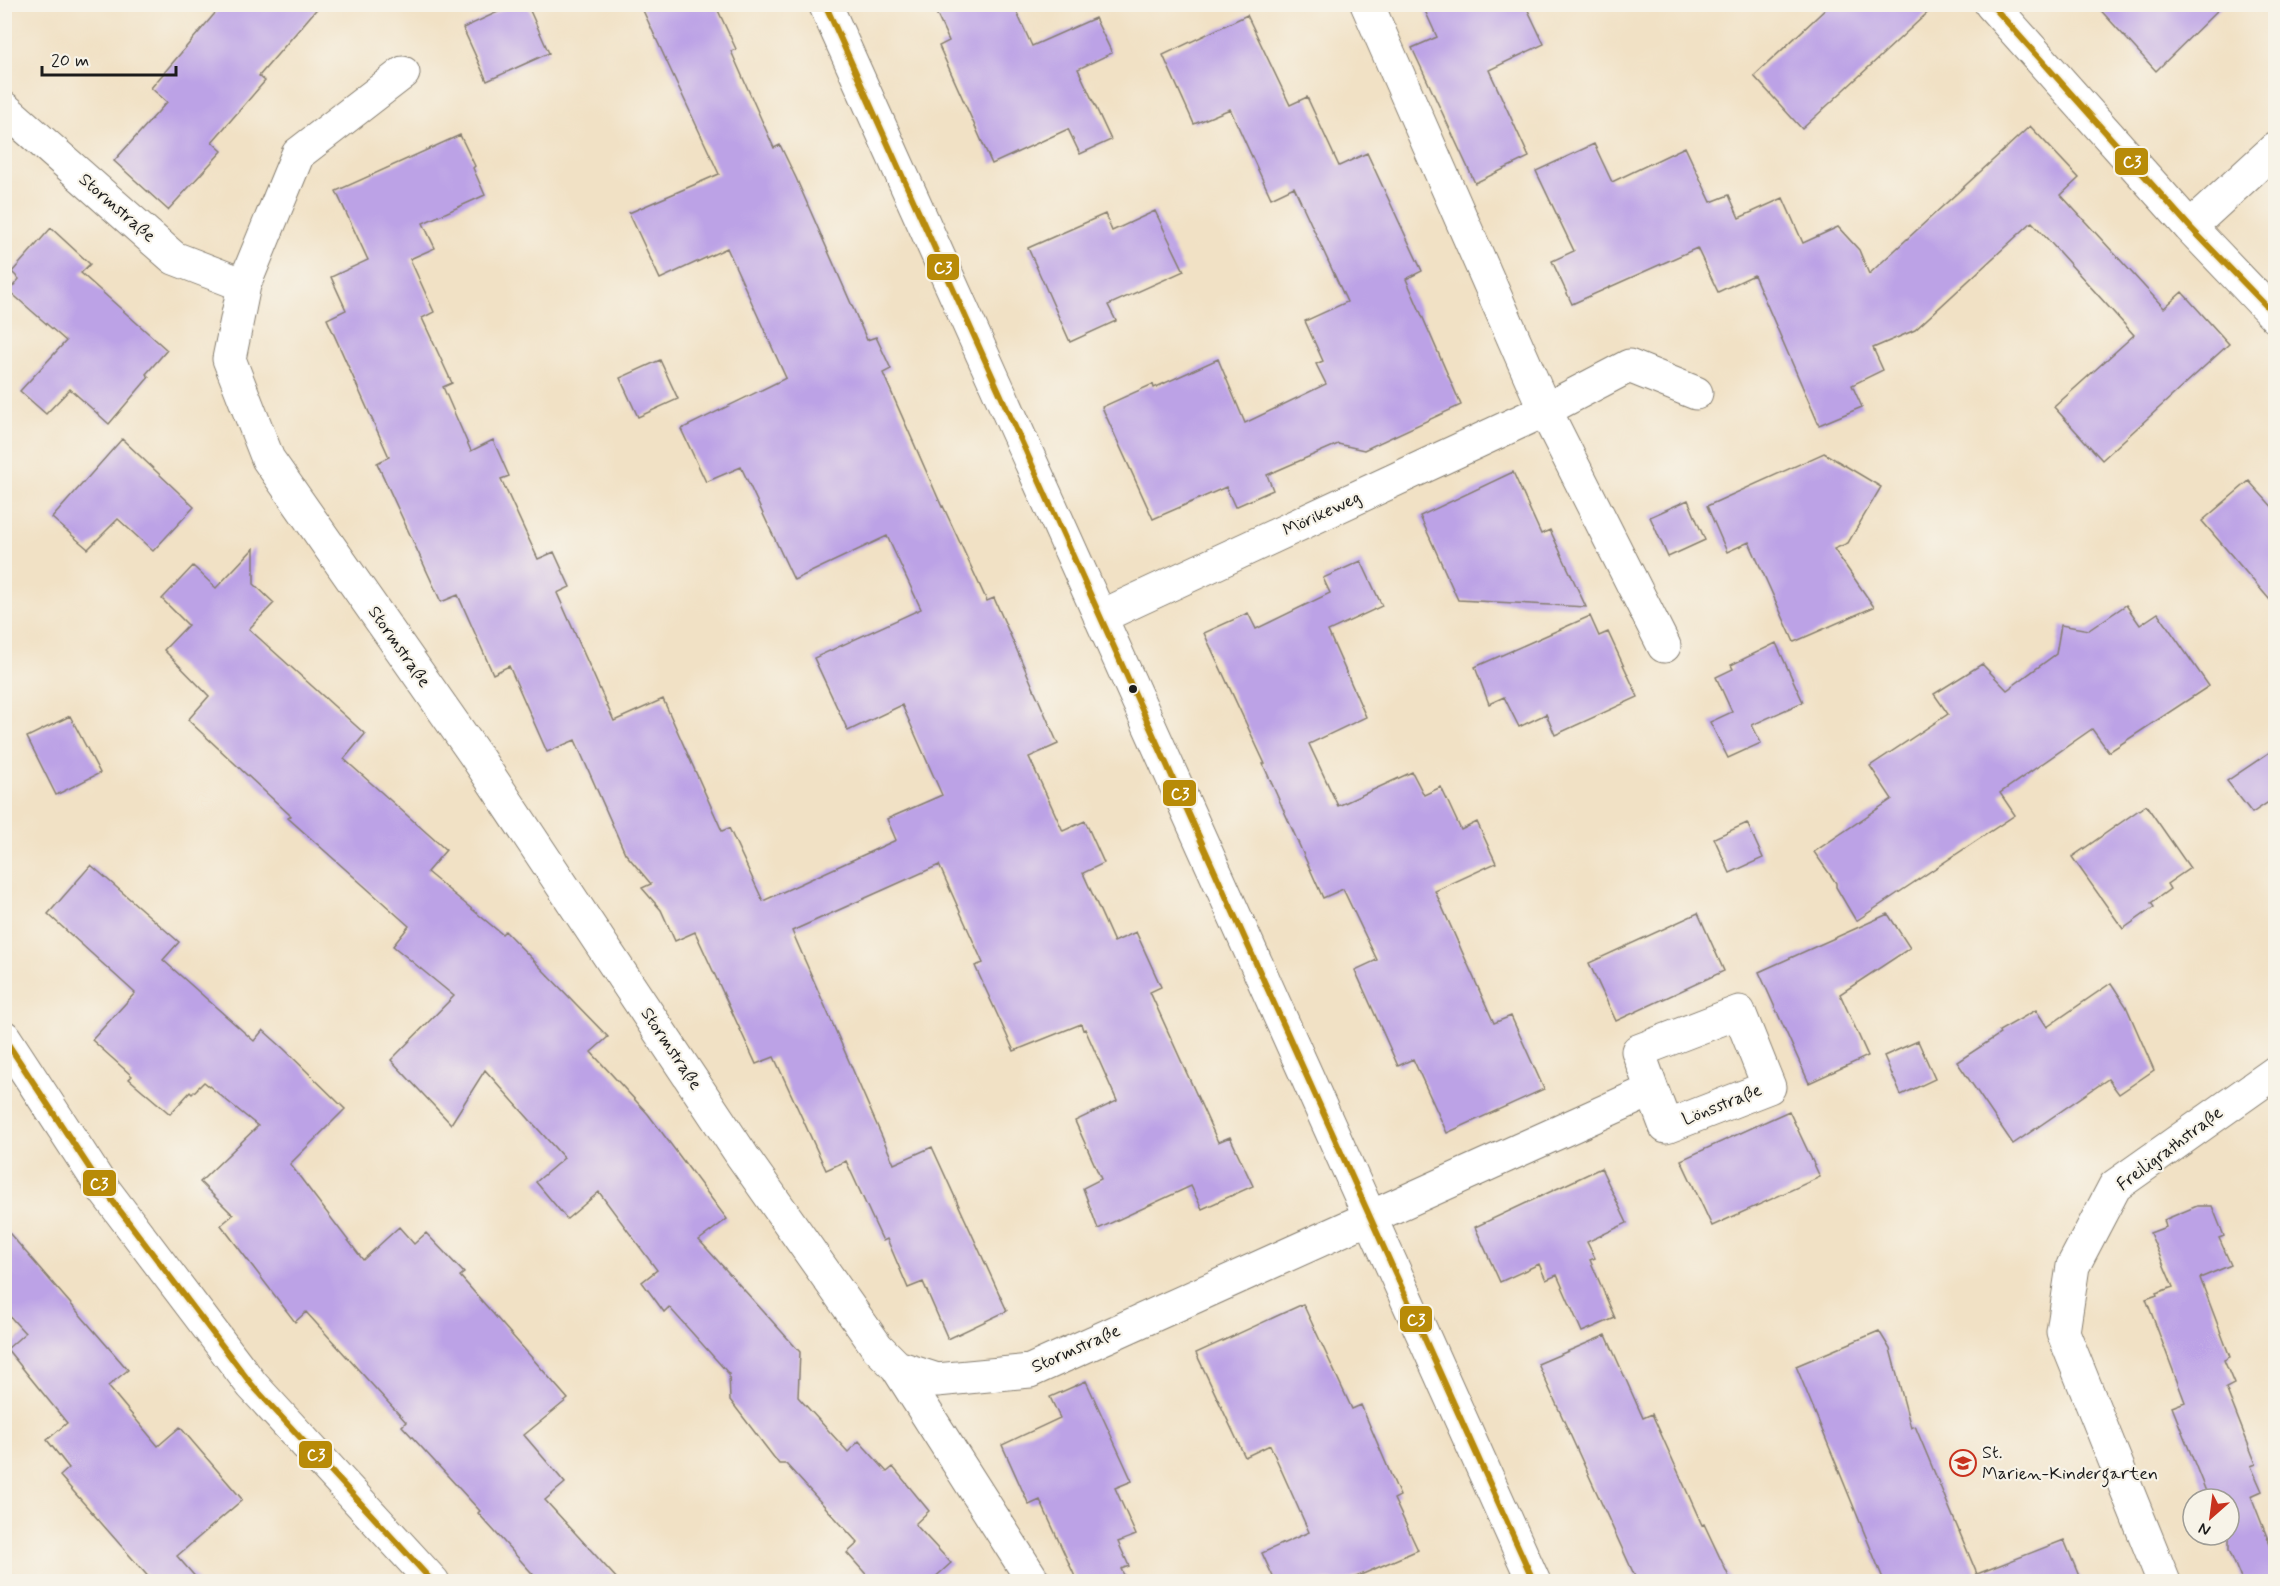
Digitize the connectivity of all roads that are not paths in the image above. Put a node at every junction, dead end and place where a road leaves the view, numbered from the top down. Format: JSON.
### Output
{"nodes":[{"id":1,"x":825,"y":4,"type":"edge"},
{"id":2,"x":1367,"y":4,"type":"edge"},
{"id":3,"x":1991,"y":4,"type":"edge"},
{"id":4,"x":404,"y":73,"type":"dead end"},
{"id":5,"x":4,"y":108,"type":"edge"},
{"id":6,"x":2276,"y":148,"type":"edge"},
{"id":7,"x":2190,"y":227,"type":"junction"},
{"id":8,"x":244,"y":285,"type":"junction"},
{"id":9,"x":2276,"y":316,"type":"edge"},
{"id":10,"x":1696,"y":393,"type":"dead end"},
{"id":11,"x":1545,"y":410,"type":"junction"},
{"id":12,"x":1100,"y":617,"type":"junction"},
{"id":13,"x":1664,"y":646,"type":"dead end"},
{"id":14,"x":4,"y":1037,"type":"edge"},
{"id":15,"x":2276,"y":1072,"type":"edge"},
{"id":16,"x":1652,"y":1090,"type":"dead end"},
{"id":17,"x":1370,"y":1219,"type":"junction"},
{"id":18,"x":897,"y":1367,"type":"junction"},
{"id":19,"x":433,"y":1581,"type":"edge"},
{"id":20,"x":1034,"y":1581,"type":"edge"},
{"id":21,"x":1534,"y":1581,"type":"edge"},
{"id":22,"x":2164,"y":1581,"type":"edge"}],
"edges":[{"from":1,"to":12,"type":"street"},
{"from":2,"to":11,"type":"street"},
{"from":3,"to":7,"type":"street"},
{"from":4,"to":8,"type":"street","name":"Stormstraße"},
{"from":5,"to":8,"type":"street","name":"Stormstraße"},
{"from":6,"to":7,"type":"street"},
{"from":7,"to":9,"type":"street"},
{"from":8,"to":18,"type":"street","name":"Stormstraße"},
{"from":10,"to":11,"type":"street","name":"Mörikeweg"},
{"from":11,"to":12,"type":"street","name":"Mörikeweg"},
{"from":11,"to":13,"type":"street"},
{"from":12,"to":17,"type":"street"},
{"from":14,"to":19,"type":"street"},
{"from":15,"to":22,"type":"street","name":"Freiligrathstraße"},
{"from":16,"to":17,"type":"street"},
{"from":17,"to":18,"type":"street","name":"Stormstraße"},
{"from":17,"to":21,"type":"street"},
{"from":18,"to":20,"type":"street"}]}
